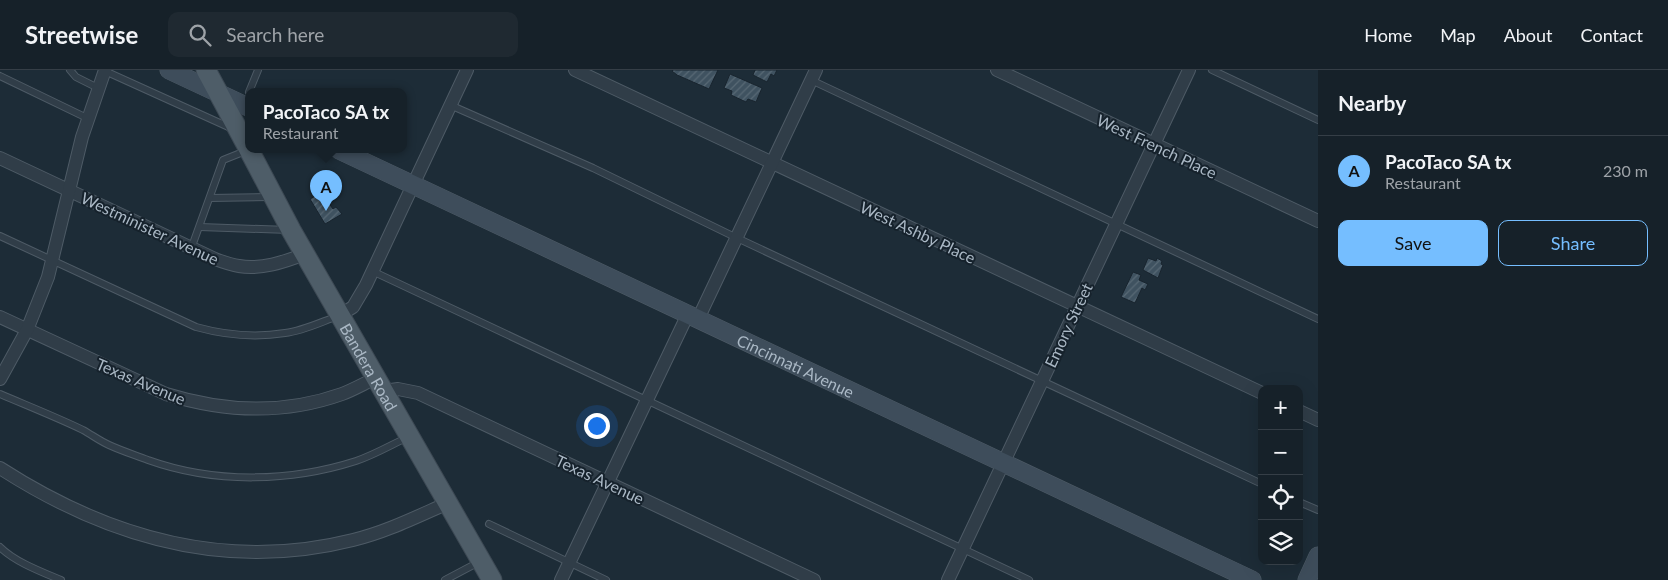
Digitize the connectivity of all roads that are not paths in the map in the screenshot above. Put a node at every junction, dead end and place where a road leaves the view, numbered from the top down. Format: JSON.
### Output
{"nodes":[{"id":1,"x":70,"y":70,"type":"edge"},
{"id":2,"x":169,"y":70,"type":"edge"},
{"id":3,"x":206,"y":70,"type":"edge"},
{"id":4,"x":258,"y":70,"type":"edge"},
{"id":5,"x":467,"y":70,"type":"edge"},
{"id":6,"x":575,"y":70,"type":"edge"},
{"id":7,"x":997,"y":70,"type":"edge"},
{"id":8,"x":1189,"y":70,"type":"edge"},
{"id":9,"x":1212,"y":70,"type":"edge"},
{"id":10,"x":105,"y":71,"type":"edge"},
{"id":11,"x":813,"y":75,"type":"edge"},
{"id":12,"x":0,"y":76,"type":"edge"},
{"id":13,"x":98,"y":88,"type":"junction"},
{"id":14,"x":251,"y":88,"type":"edge"},
{"id":15,"x":219,"y":93,"type":"junction"},
{"id":16,"x":245,"y":99,"type":"edge"},
{"id":17,"x":450,"y":105,"type":"junction"},
{"id":18,"x":87,"y":118,"type":"junction"},
{"id":19,"x":1318,"y":120,"type":"edge"},
{"id":20,"x":239,"y":132,"type":"junction"},
{"id":21,"x":245,"y":142,"type":"edge"},
{"id":22,"x":1154,"y":144,"type":"junction"},
{"id":23,"x":245,"y":151,"type":"edge"},
{"id":24,"x":251,"y":153,"type":"edge"},
{"id":25,"x":345,"y":153,"type":"edge"},
{"id":26,"x":0,"y":158,"type":"edge"},
{"id":27,"x":772,"y":163,"type":"junction"},
{"id":28,"x":413,"y":185,"type":"junction"},
{"id":29,"x":69,"y":191,"type":"junction"},
{"id":30,"x":275,"y":197,"type":"junction"},
{"id":31,"x":210,"y":198,"type":"junction"},
{"id":32,"x":1318,"y":221,"type":"edge"},
{"id":33,"x":1116,"y":224,"type":"junction"},
{"id":34,"x":200,"y":227,"type":"junction"},
{"id":35,"x":291,"y":230,"type":"junction"},
{"id":36,"x":0,"y":236,"type":"edge"},
{"id":37,"x":737,"y":238,"type":"junction"},
{"id":38,"x":191,"y":249,"type":"junction"},
{"id":39,"x":305,"y":254,"type":"junction"},
{"id":40,"x":52,"y":261,"type":"junction"},
{"id":41,"x":372,"y":271,"type":"junction"},
{"id":42,"x":1077,"y":306,"type":"junction"},
{"id":43,"x":340,"y":316,"type":"junction"},
{"id":44,"x":693,"y":316,"type":"junction"},
{"id":45,"x":0,"y":317,"type":"edge"},
{"id":46,"x":1318,"y":319,"type":"edge"},
{"id":47,"x":27,"y":330,"type":"junction"},
{"id":48,"x":0,"y":379,"type":"edge"},
{"id":49,"x":1042,"y":381,"type":"junction"},
{"id":50,"x":380,"y":384,"type":"junction"},
{"id":51,"x":1258,"y":391,"type":"edge"},
{"id":52,"x":0,"y":394,"type":"edge"},
{"id":53,"x":647,"y":401,"type":"junction"},
{"id":54,"x":1303,"y":413,"type":"edge"},
{"id":55,"x":1318,"y":420,"type":"edge"},
{"id":56,"x":409,"y":436,"type":"junction"},
{"id":57,"x":1003,"y":463,"type":"junction"},
{"id":58,"x":0,"y":468,"type":"edge"},
{"id":59,"x":607,"y":482,"type":"junction"},
{"id":60,"x":1258,"y":482,"type":"edge"},
{"id":61,"x":448,"y":503,"type":"junction"},
{"id":62,"x":1303,"y":504,"type":"edge"},
{"id":63,"x":1318,"y":510,"type":"edge"},
{"id":64,"x":489,"y":524,"type":"dead end"},
{"id":65,"x":0,"y":547,"type":"edge"},
{"id":66,"x":963,"y":549,"type":"junction"},
{"id":67,"x":1318,"y":556,"type":"edge"},
{"id":68,"x":481,"y":561,"type":"junction"},
{"id":69,"x":569,"y":563,"type":"junction"},
{"id":70,"x":61,"y":580,"type":"edge"},
{"id":71,"x":445,"y":580,"type":"edge"},
{"id":72,"x":492,"y":580,"type":"edge"},
{"id":73,"x":561,"y":580,"type":"edge"},
{"id":74,"x":606,"y":580,"type":"edge"},
{"id":75,"x":814,"y":580,"type":"edge"},
{"id":76,"x":948,"y":580,"type":"edge"},
{"id":77,"x":1029,"y":580,"type":"edge"},
{"id":78,"x":1252,"y":580,"type":"edge"},
{"id":79,"x":1307,"y":580,"type":"edge"}],
"edges":[{"from":1,"to":13,"type":"lane"},
{"from":2,"to":15,"type":"street"},
{"from":3,"to":15,"type":"main road","name":"Bandera Road"},
{"from":4,"to":14,"type":"lane"},
{"from":5,"to":17,"type":"street"},
{"from":6,"to":27,"type":"street","name":"West Ashby Place"},
{"from":7,"to":22,"type":"street","name":"West French Place"},
{"from":8,"to":22,"type":"street","name":"Emory Street"},
{"from":9,"to":19,"type":"lane"},
{"from":10,"to":13,"type":"street"},
{"from":10,"to":20,"type":"lane"},
{"from":11,"to":27,"type":"street"},
{"from":11,"to":33,"type":"lane"},
{"from":12,"to":18,"type":"lane"},
{"from":13,"to":18,"type":"street"},
{"from":15,"to":16,"type":"street"},
{"from":15,"to":20,"type":"main road","name":"Bandera Road"},
{"from":17,"to":28,"type":"street"},
{"from":17,"to":37,"type":"lane"},
{"from":18,"to":29,"type":"street"},
{"from":20,"to":21,"type":"main road","name":"Bandera Road"},
{"from":22,"to":32,"type":"street","name":"West French Place"},
{"from":22,"to":33,"type":"street","name":"Emory Street"},
{"from":23,"to":31,"type":"lane"},
{"from":24,"to":30,"type":"main road","name":"Bandera Road"},
{"from":25,"to":28,"type":"street","name":"Cincinnati Avenue"},
{"from":26,"to":29,"type":"street","name":"Westminister Avenue"},
{"from":27,"to":37,"type":"street"},
{"from":27,"to":42,"type":"street","name":"West Ashby Place"},
{"from":28,"to":41,"type":"street"},
{"from":28,"to":44,"type":"street","name":"Cincinnati Avenue"},
{"from":29,"to":38,"type":"street","name":"Westminister Avenue"},
{"from":29,"to":40,"type":"street"},
{"from":30,"to":31,"type":"lane"},
{"from":30,"to":35,"type":"main road","name":"Bandera Road"},
{"from":31,"to":34,"type":"lane"},
{"from":33,"to":42,"type":"street","name":"Emory Street"},
{"from":33,"to":46,"type":"lane"},
{"from":34,"to":35,"type":"lane"},
{"from":34,"to":38,"type":"lane"},
{"from":35,"to":39,"type":"main road","name":"Bandera Road"},
{"from":36,"to":40,"type":"lane"},
{"from":37,"to":44,"type":"street"},
{"from":37,"to":49,"type":"lane"},
{"from":38,"to":39,"type":"street","name":"Westminister Avenue"},
{"from":39,"to":43,"type":"main road","name":"Bandera Road"},
{"from":40,"to":43,"type":"lane"},
{"from":40,"to":47,"type":"street"},
{"from":41,"to":43,"type":"street"},
{"from":41,"to":53,"type":"lane"},
{"from":42,"to":49,"type":"street","name":"Emory Street"},
{"from":42,"to":51,"type":"street","name":"West Ashby Place"},
{"from":43,"to":50,"type":"main road","name":"Bandera Road"},
{"from":44,"to":53,"type":"street"},
{"from":44,"to":57,"type":"street","name":"Cincinnati Avenue"},
{"from":45,"to":47,"type":"street","name":"Texas Avenue"},
{"from":47,"to":48,"type":"street"},
{"from":47,"to":50,"type":"street","name":"Texas Avenue"},
{"from":49,"to":57,"type":"street","name":"Emory Street"},
{"from":49,"to":60,"type":"lane"},
{"from":50,"to":56,"type":"main road","name":"Bandera Road"},
{"from":50,"to":59,"type":"street","name":"Texas Avenue"},
{"from":52,"to":56,"type":"lane"},
{"from":53,"to":59,"type":"street"},
{"from":53,"to":66,"type":"lane"},
{"from":54,"to":55,"type":"street"},
{"from":56,"to":61,"type":"main road","name":"Bandera Road"},
{"from":57,"to":66,"type":"street","name":"Emory Street"},
{"from":57,"to":78,"type":"street","name":"Cincinnati Avenue"},
{"from":58,"to":61,"type":"street"},
{"from":59,"to":69,"type":"street"},
{"from":59,"to":75,"type":"street","name":"Texas Avenue"},
{"from":61,"to":68,"type":"main road","name":"Bandera Road"},
{"from":62,"to":63,"type":"lane"},
{"from":64,"to":69,"type":"lane"},
{"from":65,"to":70,"type":"lane"},
{"from":66,"to":76,"type":"street","name":"Emory Street"},
{"from":66,"to":77,"type":"lane"},
{"from":67,"to":79,"type":"street"},
{"from":68,"to":71,"type":"lane"},
{"from":68,"to":72,"type":"main road","name":"Bandera Road"},
{"from":69,"to":73,"type":"street"},
{"from":69,"to":74,"type":"lane"}]}
